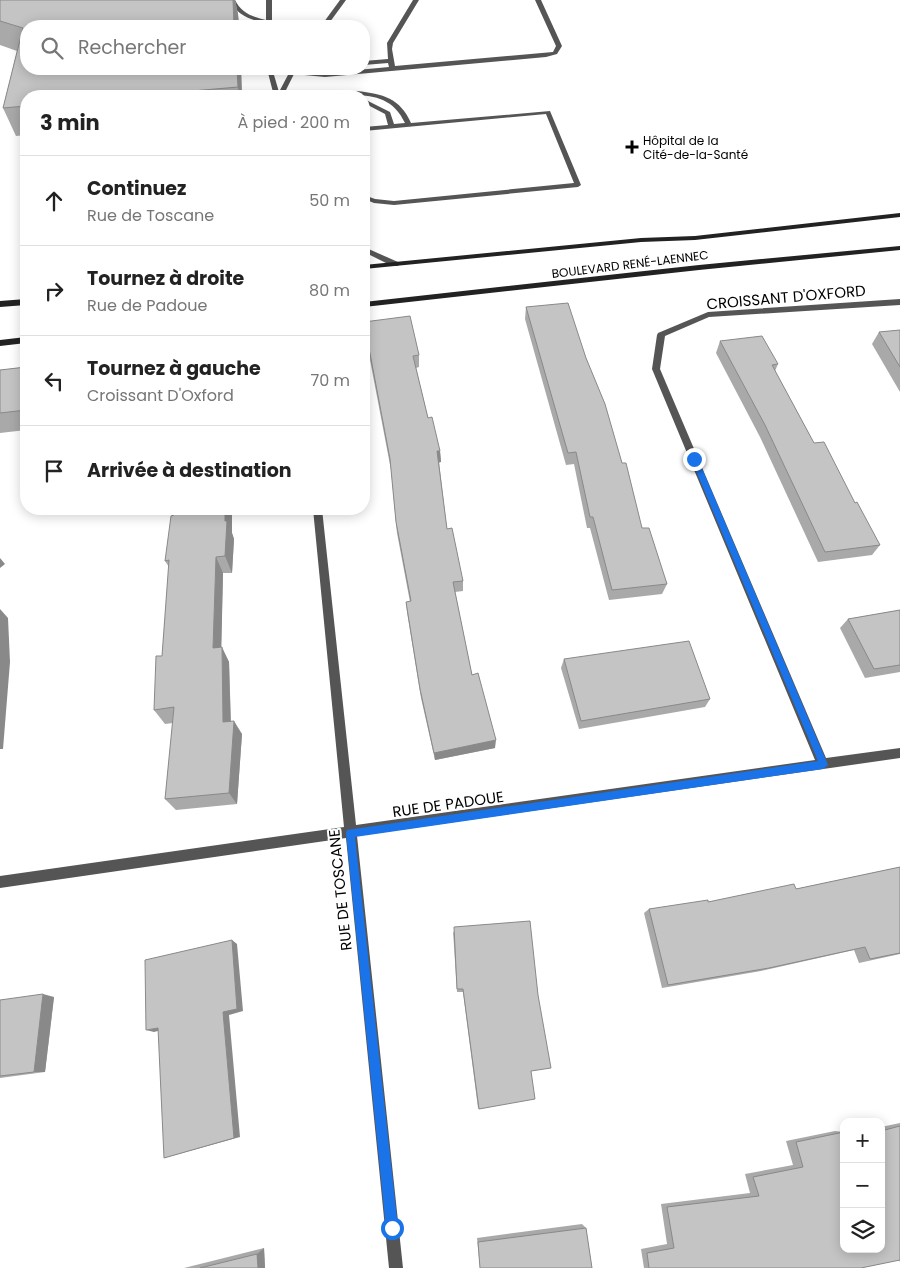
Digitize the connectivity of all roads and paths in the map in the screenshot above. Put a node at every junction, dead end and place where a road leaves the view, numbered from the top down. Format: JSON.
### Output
{"nodes":[{"id":1,"x":232,"y":0,"type":"edge"},
{"id":2,"x":269,"y":0,"type":"edge"},
{"id":3,"x":343,"y":0,"type":"edge"},
{"id":4,"x":416,"y":0,"type":"edge"},
{"id":5,"x":538,"y":0,"type":"edge"},
{"id":6,"x":256,"y":20,"type":"edge"},
{"id":7,"x":269,"y":20,"type":"edge"},
{"id":8,"x":328,"y":20,"type":"edge"},
{"id":9,"x":391,"y":60,"type":"junction"},
{"id":10,"x":370,"y":62,"type":"edge"},
{"id":11,"x":392,"y":68,"type":"junction"},
{"id":12,"x":370,"y":70,"type":"edge"},
{"id":13,"x":271,"y":75,"type":"edge"},
{"id":14,"x":290,"y":75,"type":"edge"},
{"id":15,"x":277,"y":90,"type":"edge"},
{"id":16,"x":282,"y":90,"type":"edge"},
{"id":17,"x":370,"y":94,"type":"edge"},
{"id":18,"x":370,"y":104,"type":"edge"},
{"id":19,"x":409,"y":125,"type":"junction"},
{"id":20,"x":392,"y":126,"type":"junction"},
{"id":21,"x":370,"y":128,"type":"edge"},
{"id":22,"x":370,"y":199,"type":"edge"},
{"id":23,"x":900,"y":215,"type":"edge"},
{"id":24,"x":900,"y":248,"type":"edge"},
{"id":25,"x":370,"y":252,"type":"edge"},
{"id":26,"x":395,"y":264,"type":"junction"},
{"id":27,"x":370,"y":266,"type":"edge"},
{"id":28,"x":20,"y":302,"type":"edge"},
{"id":29,"x":900,"y":302,"type":"edge"},
{"id":30,"x":0,"y":304,"type":"edge"},
{"id":31,"x":370,"y":304,"type":"edge"},
{"id":32,"x":20,"y":341,"type":"edge"},
{"id":33,"x":0,"y":343,"type":"edge"},
{"id":34,"x":318,"y":515,"type":"edge"},
{"id":35,"x":900,"y":753,"type":"edge"},
{"id":36,"x":823,"y":765,"type":"junction"},
{"id":37,"x":350,"y":833,"type":"junction"},
{"id":38,"x":0,"y":882,"type":"edge"},
{"id":39,"x":396,"y":1268,"type":"edge"}],
"edges":[{"from":1,"to":6,"type":"street"},
{"from":2,"to":7,"type":"street"},
{"from":3,"to":8,"type":"street"},
{"from":4,"to":9,"type":"street"},
{"from":5,"to":11,"type":"street"},
{"from":9,"to":10,"type":"street"},
{"from":9,"to":11,"type":"street"},
{"from":11,"to":12,"type":"street"},
{"from":13,"to":15,"type":"street"},
{"from":14,"to":16,"type":"street"},
{"from":17,"to":19,"type":"street"},
{"from":18,"to":20,"type":"street"},
{"from":19,"to":20,"type":"street"},
{"from":19,"to":22,"type":"street"},
{"from":20,"to":21,"type":"street"},
{"from":23,"to":26,"type":"street","name":"BOULEVARD RENÉ-LAENNEC"},
{"from":24,"to":31,"type":"street","name":"BOULEVARD RENÉ-LAENNEC"},
{"from":25,"to":26,"type":"street"},
{"from":26,"to":27,"type":"street","name":"BOULEVARD RENÉ-LAENNEC"},
{"from":28,"to":30,"type":"street"},
{"from":29,"to":36,"type":"street","name":"CROISSANT D'OXFORD"},
{"from":32,"to":33,"type":"street"},
{"from":34,"to":37,"type":"street","name":"RUE DE TOSCANE"},
{"from":35,"to":36,"type":"street","name":"RUE DE PADOUE"},
{"from":36,"to":37,"type":"street","name":"RUE DE PADOUE"},
{"from":37,"to":38,"type":"street","name":"RUE DE PADOUE"},
{"from":37,"to":39,"type":"street","name":"RUE DE TOSCANE"}]}
